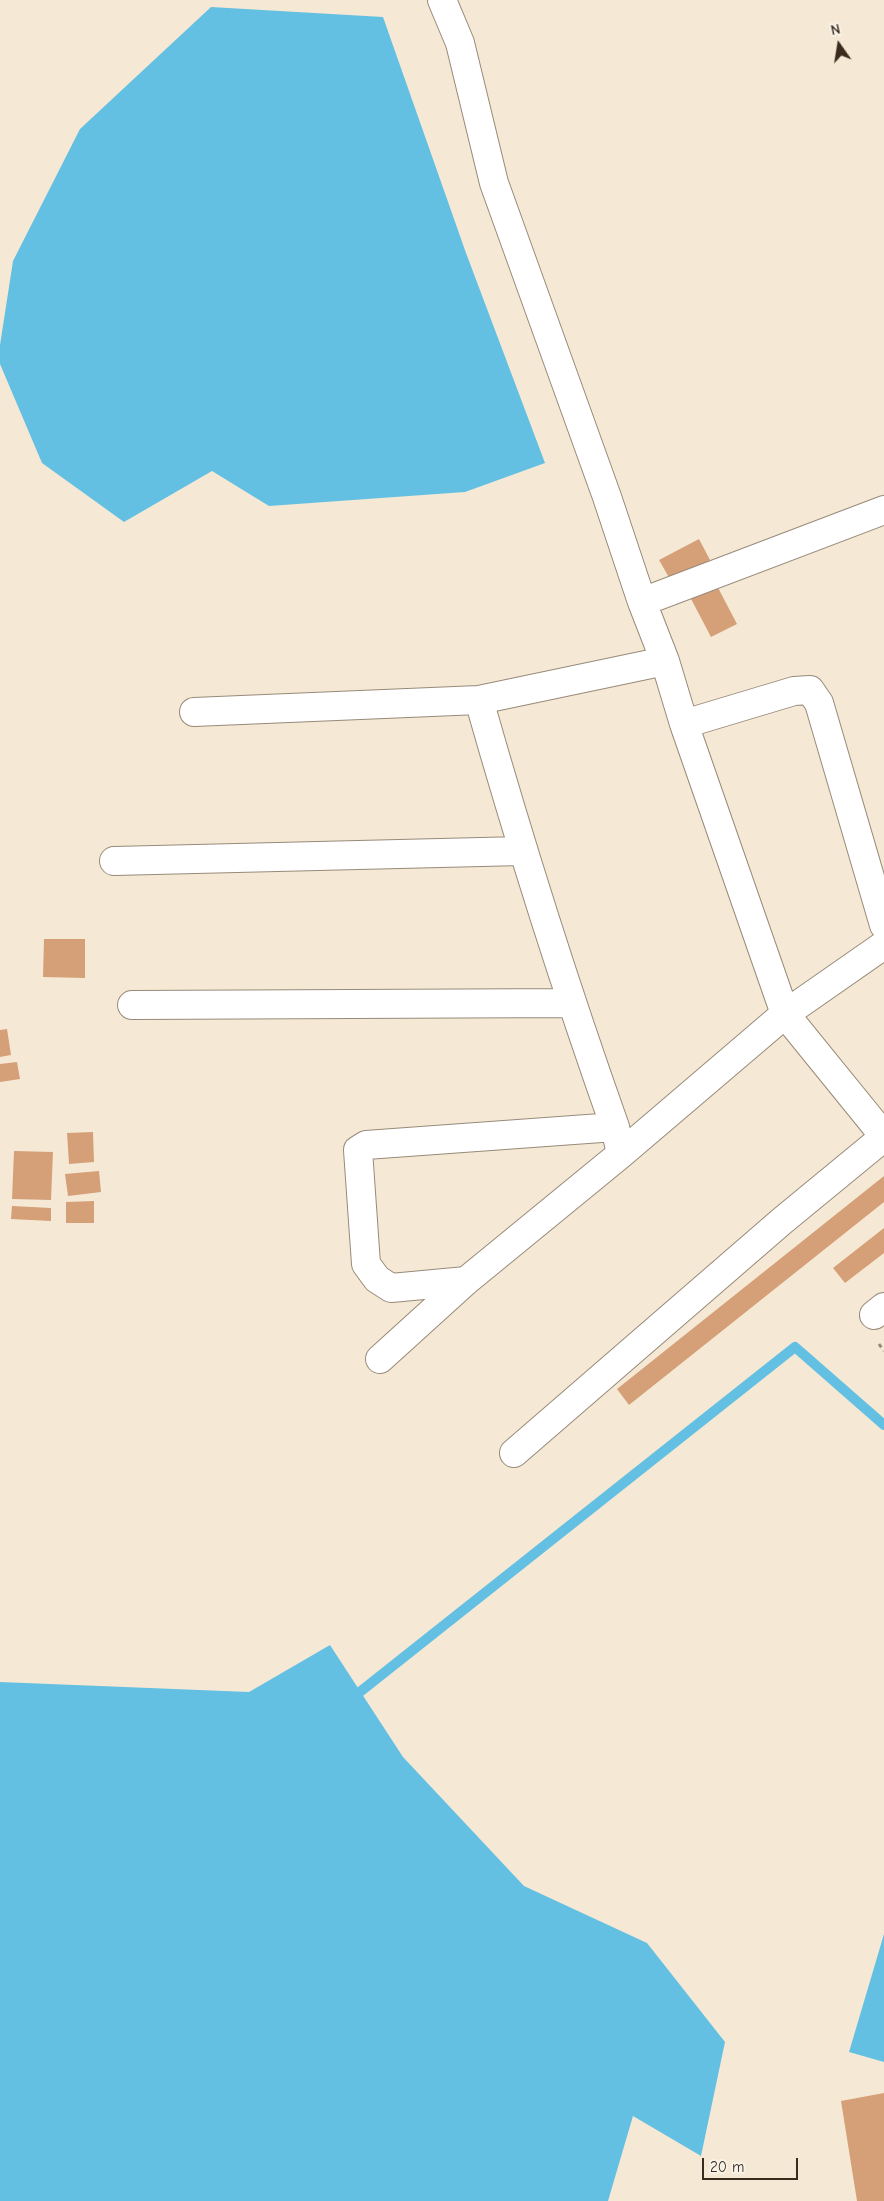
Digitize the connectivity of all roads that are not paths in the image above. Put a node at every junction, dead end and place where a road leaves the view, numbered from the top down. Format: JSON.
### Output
{"nodes":[{"id":1,"x":442,"y":0,"type":"edge"},
{"id":2,"x":884,"y":510,"type":"edge"},
{"id":3,"x":642,"y":602,"type":"junction"},
{"id":4,"x":665,"y":661,"type":"junction"},
{"id":5,"x":479,"y":700,"type":"junction"},
{"id":6,"x":194,"y":712,"type":"dead end"},
{"id":7,"x":684,"y":724,"type":"junction"},
{"id":8,"x":522,"y":851,"type":"junction"},
{"id":9,"x":114,"y":860,"type":"dead end"},
{"id":10,"x":884,"y":925,"type":"edge"},
{"id":11,"x":884,"y":945,"type":"edge"},
{"id":12,"x":571,"y":1003,"type":"junction"},
{"id":13,"x":132,"y":1005,"type":"dead end"},
{"id":14,"x":785,"y":1014,"type":"junction"},
{"id":15,"x":615,"y":1127,"type":"junction"},
{"id":16,"x":884,"y":1137,"type":"edge"},
{"id":17,"x":621,"y":1154,"type":"junction"},
{"id":18,"x":466,"y":1281,"type":"junction"},
{"id":19,"x":380,"y":1359,"type":"dead end"},
{"id":20,"x":514,"y":1453,"type":"dead end"}],
"edges":[{"from":1,"to":3,"type":"street"},
{"from":2,"to":3,"type":"street"},
{"from":3,"to":4,"type":"street"},
{"from":4,"to":5,"type":"street"},
{"from":4,"to":7,"type":"street"},
{"from":5,"to":6,"type":"street"},
{"from":5,"to":8,"type":"street"},
{"from":7,"to":10,"type":"street"},
{"from":7,"to":14,"type":"street"},
{"from":8,"to":9,"type":"street"},
{"from":8,"to":12,"type":"street"},
{"from":11,"to":14,"type":"street"},
{"from":12,"to":13,"type":"street"},
{"from":12,"to":15,"type":"street"},
{"from":14,"to":16,"type":"street"},
{"from":14,"to":17,"type":"street"},
{"from":15,"to":17,"type":"street"},
{"from":15,"to":18,"type":"street"},
{"from":16,"to":20,"type":"street"},
{"from":17,"to":18,"type":"street"},
{"from":18,"to":19,"type":"street"}]}
